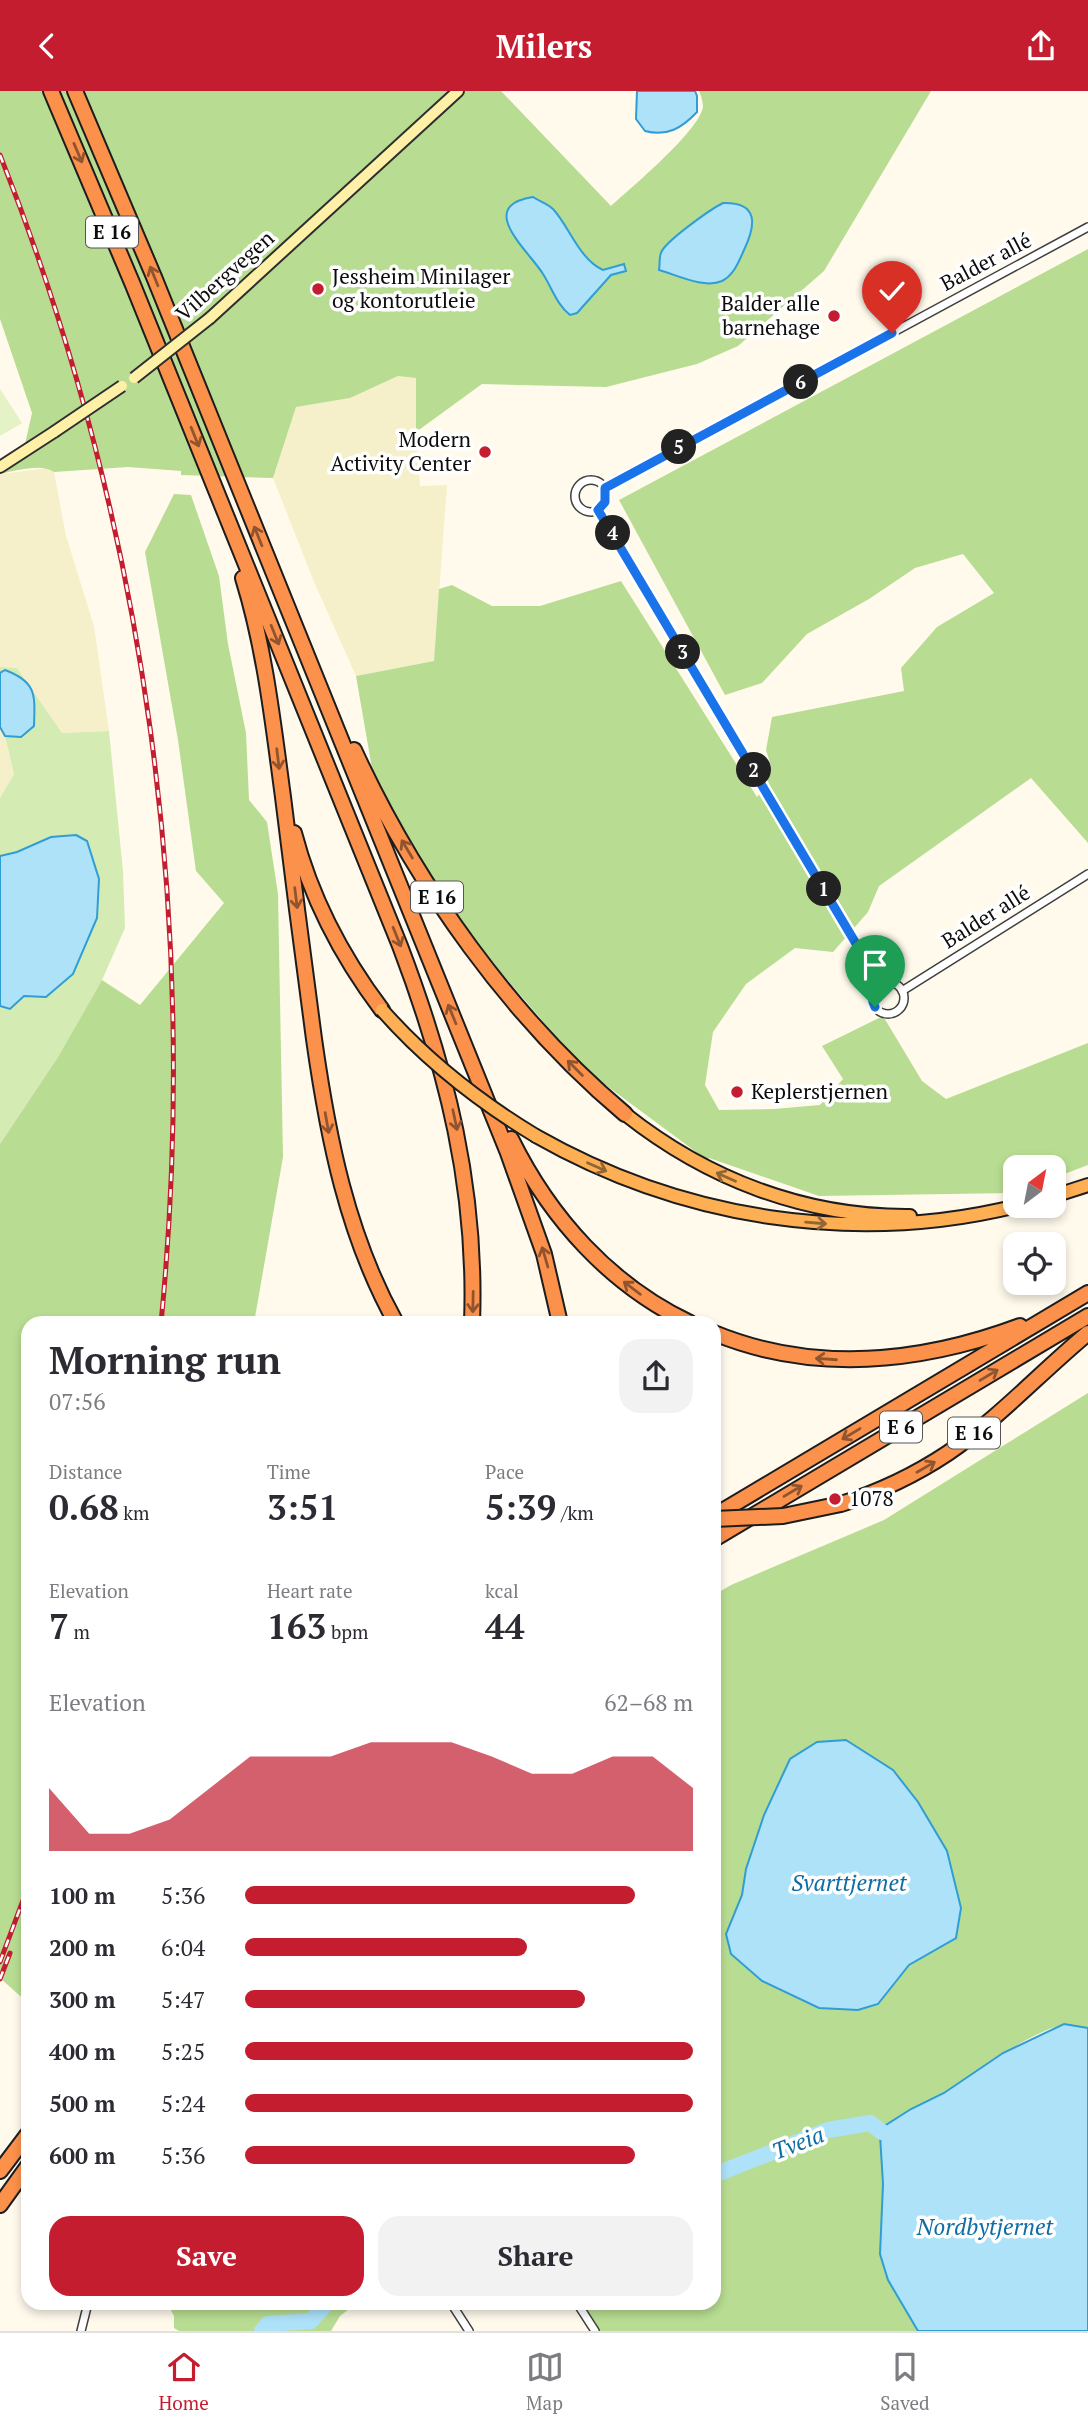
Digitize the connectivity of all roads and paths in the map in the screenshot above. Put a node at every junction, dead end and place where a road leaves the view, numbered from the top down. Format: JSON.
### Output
{"nodes":[{"id":1,"x":51,"y":91,"type":"edge"},
{"id":2,"x":75,"y":91,"type":"edge"},
{"id":3,"x":458,"y":91,"type":"edge"},
{"id":4,"x":1088,"y":227,"type":"edge"},
{"id":5,"x":0,"y":467,"type":"edge"},
{"id":6,"x":605,"y":488,"type":"junction"},
{"id":7,"x":598,"y":510,"type":"junction"},
{"id":8,"x":231,"y":526,"type":"junction"},
{"id":9,"x":302,"y":645,"type":"junction"},
{"id":10,"x":284,"y":806,"type":"junction"},
{"id":11,"x":1088,"y":874,"type":"edge"},
{"id":12,"x":880,"y":984,"type":"junction"},
{"id":13,"x":902,"y":991,"type":"junction"},
{"id":14,"x":382,"y":1010,"type":"joint"},
{"id":15,"x":477,"y":1077,"type":"junction"},
{"id":16,"x":625,"y":1114,"type":"joint"},
{"id":17,"x":1088,"y":1185,"type":"edge"},
{"id":18,"x":1066,"y":1192,"type":"edge"},
{"id":19,"x":1003,"y":1208,"type":"edge"},
{"id":20,"x":1003,"y":1209,"type":"edge"},
{"id":21,"x":1088,"y":1293,"type":"edge"},
{"id":22,"x":1057,"y":1311,"type":"junction"},
{"id":23,"x":392,"y":1316,"type":"edge"},
{"id":24,"x":472,"y":1316,"type":"edge"},
{"id":25,"x":559,"y":1316,"type":"edge"},
{"id":26,"x":678,"y":1316,"type":"edge"},
{"id":27,"x":1088,"y":1316,"type":"edge"},
{"id":28,"x":1088,"y":1333,"type":"edge"},
{"id":29,"x":721,"y":1335,"type":"edge"},
{"id":30,"x":721,"y":1514,"type":"edge"},
{"id":31,"x":721,"y":1518,"type":"edge"},
{"id":32,"x":721,"y":1535,"type":"edge"},
{"id":33,"x":21,"y":2143,"type":"edge"},
{"id":34,"x":0,"y":2171,"type":"edge"},
{"id":35,"x":21,"y":2176,"type":"edge"},
{"id":36,"x":0,"y":2205,"type":"edge"},
{"id":37,"x":86,"y":2310,"type":"edge"},
{"id":38,"x":456,"y":2310,"type":"edge"},
{"id":39,"x":582,"y":2310,"type":"edge"},
{"id":40,"x":81,"y":2331,"type":"edge"},
{"id":41,"x":469,"y":2331,"type":"edge"},
{"id":42,"x":595,"y":2331,"type":"edge"}],
"edges":[{"from":1,"to":8,"type":"highway","number":"E 16","one_way":true},
{"from":9,"to":2,"type":"highway","number":"E 16","one_way":true},
{"from":3,"to":5,"type":"main road","name":"Vilbergvegen","bridge":true},
{"from":4,"to":6,"type":"street","name":"Balder allé"},
{"from":6,"to":7,"type":"street"},
{"from":6,"to":7,"type":"street"},
{"from":7,"to":12,"type":"street"},
{"from":8,"to":10,"type":"highway","number":"E 16","one_way":true},
{"from":8,"to":24,"type":"highway","number":"E 16","one_way":true},
{"from":15,"to":9,"type":"highway","number":"E 16","one_way":true},
{"from":16,"to":9,"type":"highway","number":"E 16","one_way":true},
{"from":10,"to":14,"type":"highway","number":"E 16"},
{"from":10,"to":23,"type":"highway","number":"E 16","one_way":true},
{"from":11,"to":13,"type":"street","name":"Balder allé"},
{"from":12,"to":13,"type":"street"},
{"from":12,"to":13,"type":"street"},
{"from":14,"to":20,"type":"highway","number":"E 16","one_way":true,"bridge":true},
{"from":25,"to":15,"type":"highway","number":"E 16","one_way":true},
{"from":26,"to":15,"type":"highway","number":"E 16","one_way":true},
{"from":19,"to":16,"type":"highway","number":"E 16","one_way":true},
{"from":17,"to":18,"type":"highway"},
{"from":21,"to":22,"type":"highway","number":"E 6"},
{"from":22,"to":29,"type":"highway","one_way":true},
{"from":22,"to":30,"type":"highway","number":"E 6","one_way":true},
{"from":32,"to":27,"type":"highway","number":"E 6","one_way":true},
{"from":31,"to":28,"type":"highway","number":"E 16","one_way":true,"bridge":true},
{"from":33,"to":34,"type":"highway"},
{"from":35,"to":36,"type":"highway"},
{"from":37,"to":40,"type":"street"},
{"from":38,"to":41,"type":"street"},
{"from":39,"to":42,"type":"street"}]}
